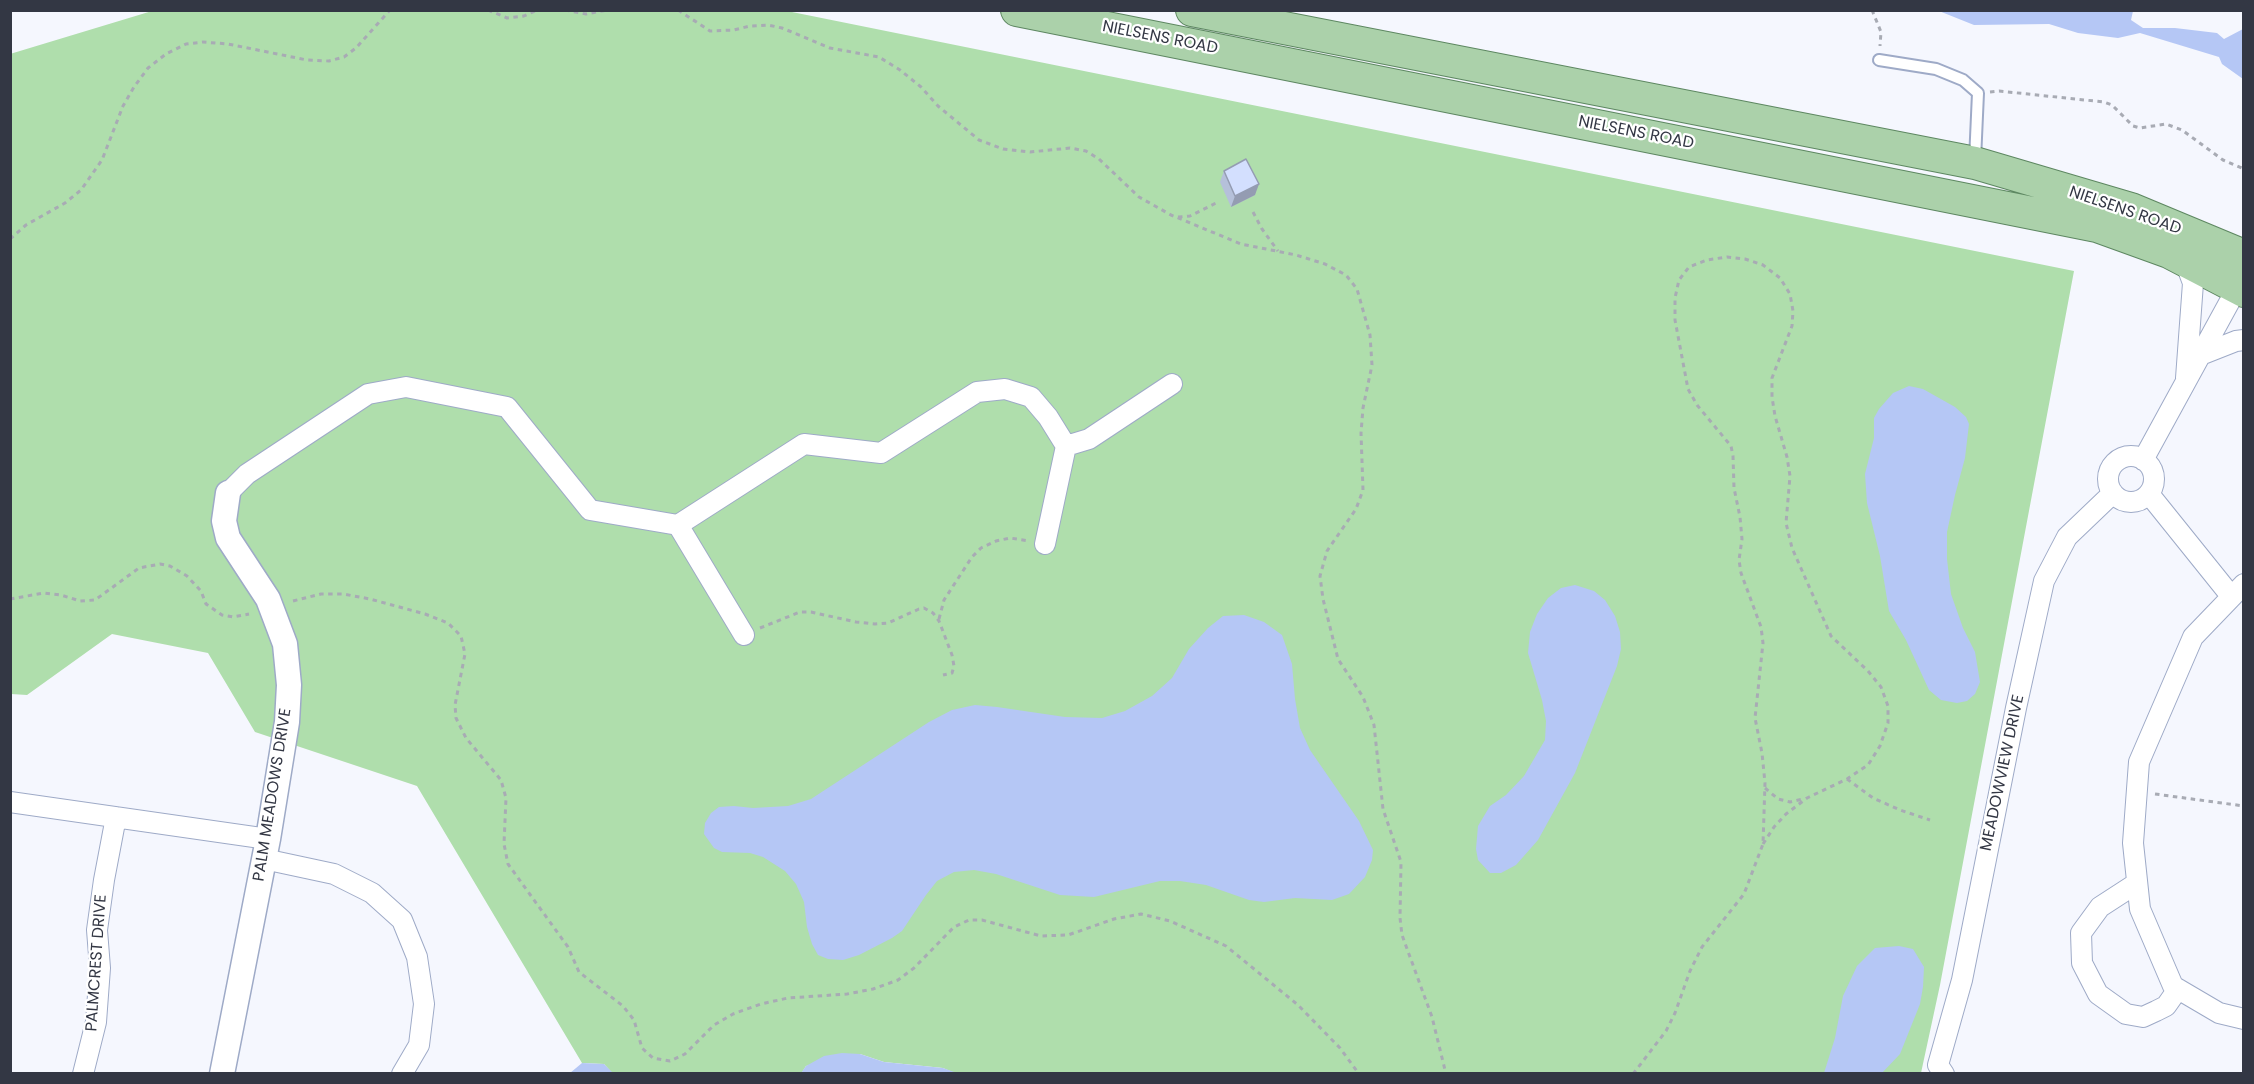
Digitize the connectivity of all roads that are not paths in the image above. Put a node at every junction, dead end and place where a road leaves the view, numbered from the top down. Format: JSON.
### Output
{"nodes":[{"id":1,"x":1017,"y":10,"type":"edge"},
{"id":2,"x":1192,"y":10,"type":"edge"},
{"id":3,"x":1879,"y":60,"type":"road end"},
{"id":4,"x":1975,"y":163,"type":"junction"},
{"id":5,"x":2244,"y":256,"type":"edge"},
{"id":6,"x":2183,"y":259,"type":"junction"},
{"id":7,"x":2242,"y":285,"type":"edge"},
{"id":8,"x":2244,"y":340,"type":"edge"},
{"id":9,"x":2203,"y":354,"type":"junction"},
{"id":10,"x":2186,"y":380,"type":"junction"},
{"id":11,"x":1172,"y":384,"type":"dead end"},
{"id":12,"x":1066,"y":446,"type":"junction"},
{"id":13,"x":2143,"y":460,"type":"junction"},
{"id":14,"x":228,"y":493,"type":"joint"},
{"id":15,"x":2113,"y":493,"type":"junction"},
{"id":16,"x":2149,"y":494,"type":"junction"},
{"id":17,"x":678,"y":525,"type":"junction"},
{"id":18,"x":1045,"y":544,"type":"road end"},
{"id":19,"x":2238,"y":590,"type":"edge"},
{"id":20,"x":744,"y":635,"type":"road end"},
{"id":21,"x":10,"y":802,"type":"edge"},
{"id":22,"x":116,"y":817,"type":"junction"},
{"id":23,"x":266,"y":849,"type":"junction"},
{"id":24,"x":2137,"y":883,"type":"junction"},
{"id":25,"x":2178,"y":989,"type":"junction"},
{"id":26,"x":2244,"y":1019,"type":"edge"},
{"id":27,"x":84,"y":1074,"type":"edge"},
{"id":28,"x":222,"y":1074,"type":"edge"},
{"id":29,"x":402,"y":1074,"type":"edge"},
{"id":30,"x":1944,"y":1074,"type":"edge"}],
"edges":[{"from":1,"to":6,"type":"main road","name":"NIELSENS ROAD"},
{"from":2,"to":4,"type":"main road","name":"NIELSENS ROAD"},
{"from":3,"to":4,"type":"lane"},
{"from":4,"to":5,"type":"main road","name":"NIELSENS ROAD"},
{"from":6,"to":7,"type":"main road","name":"NIELSENS ROAD"},
{"from":6,"to":10,"type":"street"},
{"from":7,"to":9,"type":"street"},
{"from":8,"to":9,"type":"street"},
{"from":9,"to":10,"type":"street"},
{"from":10,"to":13,"type":"street"},
{"from":11,"to":12,"type":"street"},
{"from":12,"to":17,"type":"street"},
{"from":12,"to":18,"type":"street"},
{"from":13,"to":15,"type":"street"},
{"from":13,"to":16,"type":"street"},
{"from":14,"to":17,"type":"street"},
{"from":14,"to":23,"type":"street","name":"PALM MEADOWS DRIVE"},
{"from":15,"to":16,"type":"street"},
{"from":15,"to":30,"type":"street","name":"MEADOWVIEW DRIVE"},
{"from":16,"to":19,"type":"street"},
{"from":17,"to":20,"type":"street"},
{"from":19,"to":24,"type":"street"},
{"from":21,"to":22,"type":"street"},
{"from":22,"to":23,"type":"street"},
{"from":22,"to":27,"type":"street","name":"PALMCREST DRIVE"},
{"from":23,"to":28,"type":"street","name":"PALM MEADOWS DRIVE"},
{"from":23,"to":29,"type":"street"},
{"from":24,"to":25,"type":"street"},
{"from":24,"to":25,"type":"street"},
{"from":25,"to":26,"type":"street"}]}
